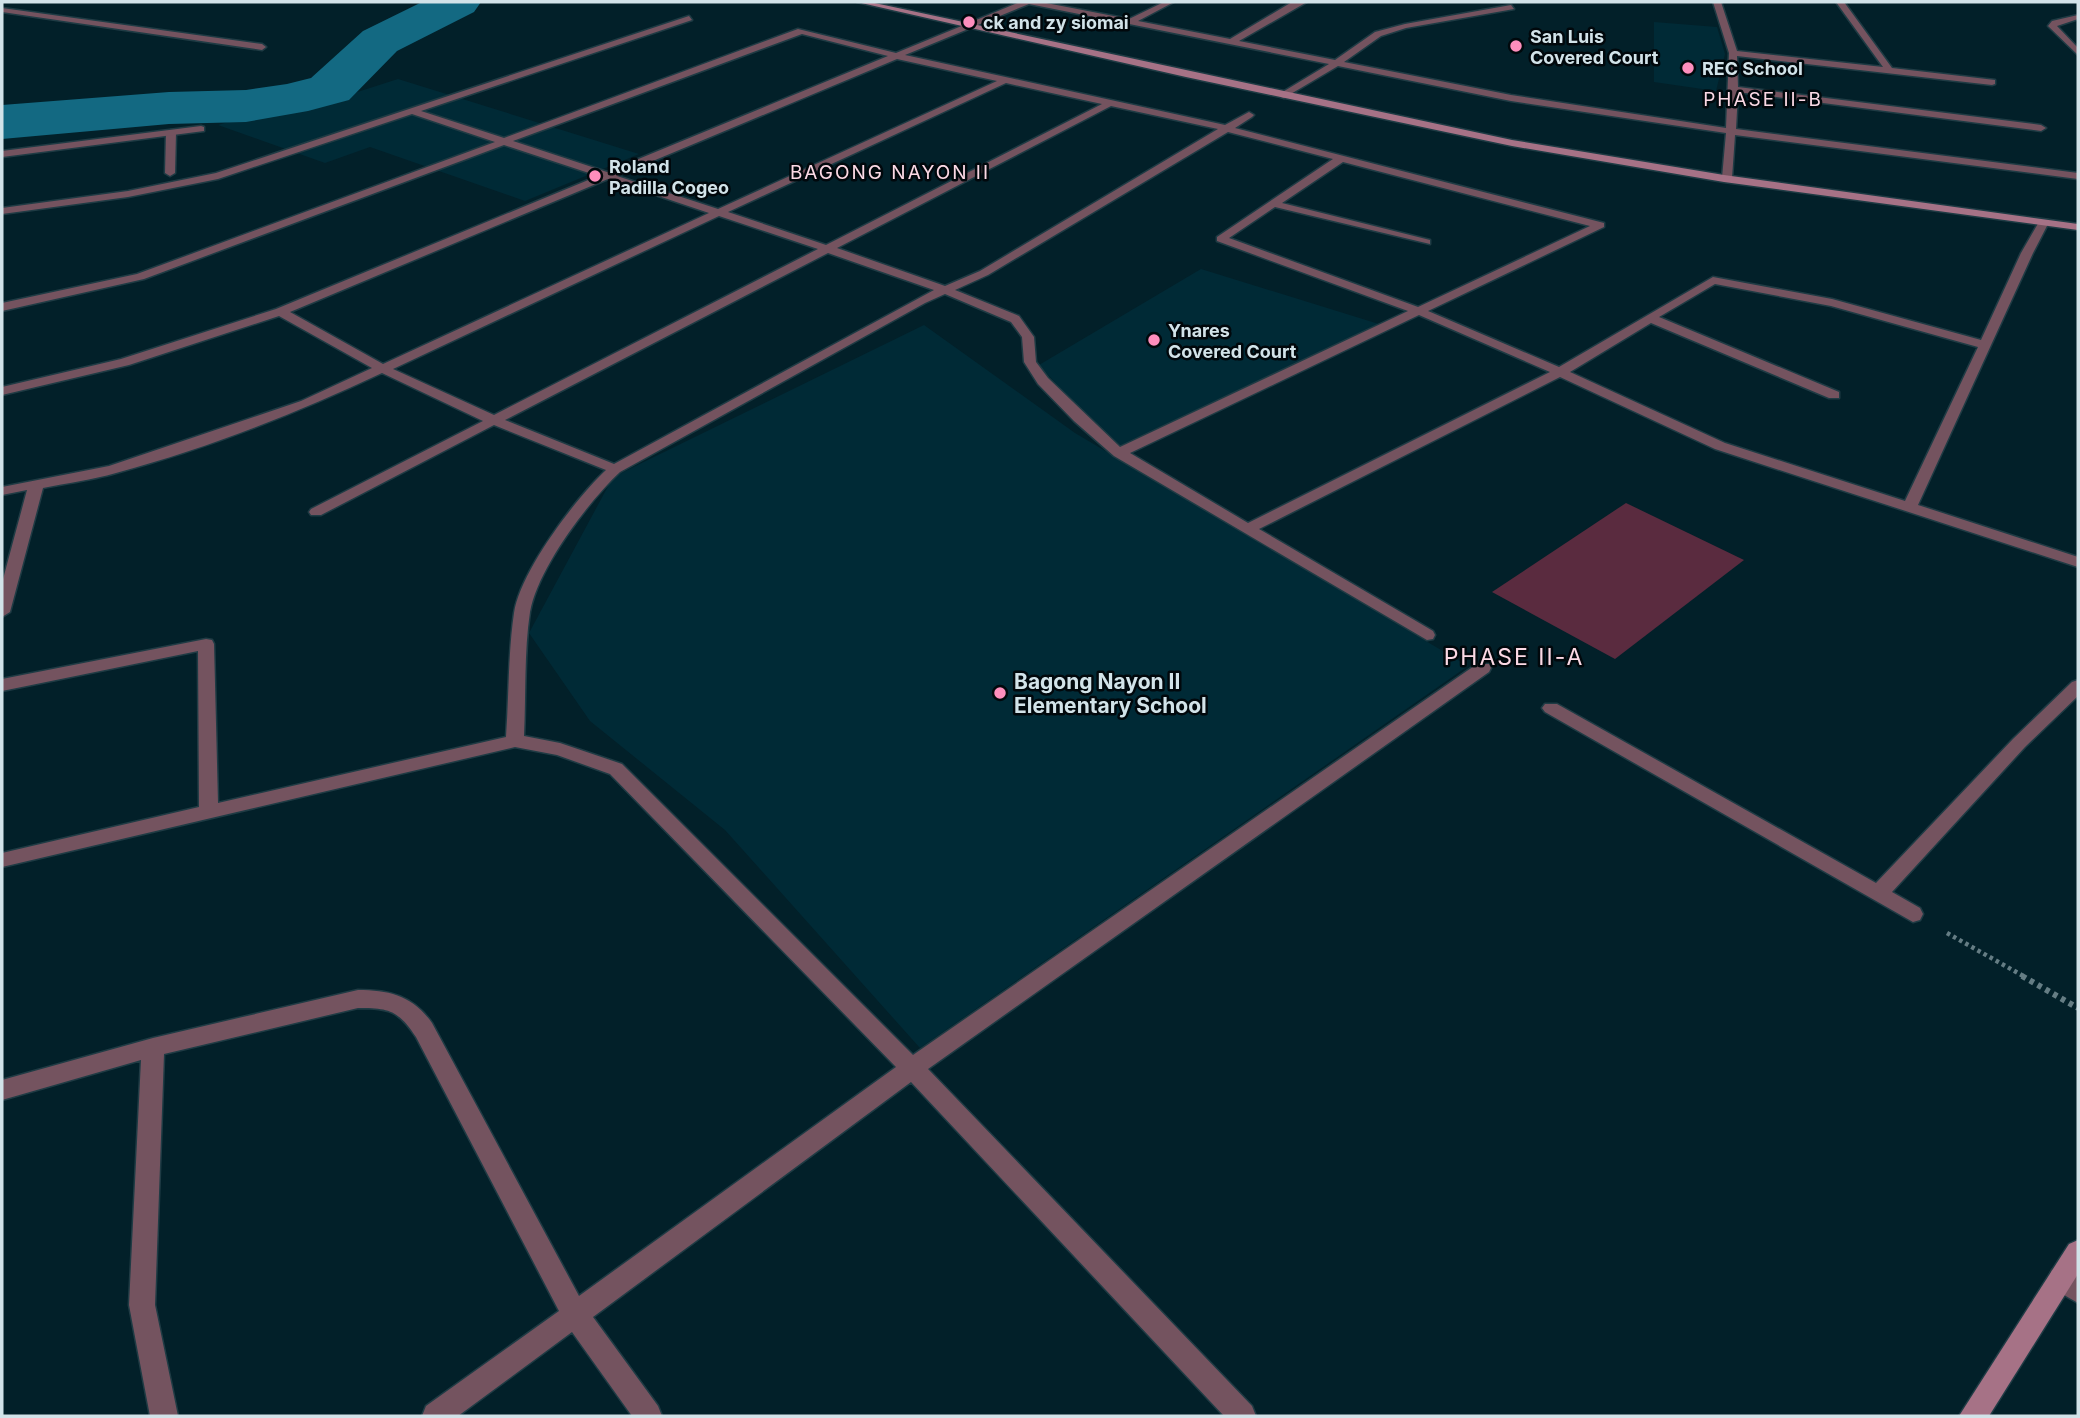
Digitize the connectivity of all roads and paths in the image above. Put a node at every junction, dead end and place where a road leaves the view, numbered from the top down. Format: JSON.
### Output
{"nodes":[{"id":1,"x":861,"y":2,"type":"edge"},
{"id":2,"x":1029,"y":2,"type":"edge"},
{"id":3,"x":1170,"y":2,"type":"edge"},
{"id":4,"x":1303,"y":2,"type":"edge"},
{"id":5,"x":1499,"y":2,"type":"edge"},
{"id":6,"x":1717,"y":2,"type":"edge"},
{"id":7,"x":1840,"y":2,"type":"edge"},
{"id":8,"x":2,"y":10,"type":"edge"},
{"id":9,"x":2078,"y":17,"type":"edge"},
{"id":10,"x":689,"y":19,"type":"dead end"},
{"id":11,"x":1130,"y":22,"type":"junction"},
{"id":12,"x":971,"y":26,"type":"junction"},
{"id":13,"x":1232,"y":42,"type":"junction"},
{"id":14,"x":262,"y":47,"type":"dead end"},
{"id":15,"x":2078,"y":52,"type":"edge"},
{"id":16,"x":1733,"y":53,"type":"junction"},
{"id":17,"x":897,"y":56,"type":"junction"},
{"id":18,"x":1337,"y":64,"type":"junction"},
{"id":19,"x":1890,"y":71,"type":"junction"},
{"id":20,"x":1005,"y":80,"type":"junction"},
{"id":21,"x":1992,"y":82,"type":"dead end"},
{"id":22,"x":1734,"y":89,"type":"junction"},
{"id":23,"x":1284,"y":95,"type":"junction"},
{"id":24,"x":1108,"y":104,"type":"junction"},
{"id":25,"x":412,"y":111,"type":"junction"},
{"id":26,"x":1249,"y":115,"type":"dead end"},
{"id":27,"x":154,"y":122,"type":"dead end"},
{"id":28,"x":1226,"y":128,"type":"junction"},
{"id":29,"x":2042,"y":128,"type":"dead end"},
{"id":30,"x":201,"y":129,"type":"dead end"},
{"id":31,"x":1729,"y":131,"type":"junction"},
{"id":32,"x":171,"y":133,"type":"junction"},
{"id":33,"x":145,"y":136,"type":"junction"},
{"id":34,"x":503,"y":142,"type":"junction"},
{"id":35,"x":2,"y":154,"type":"edge"},
{"id":36,"x":1343,"y":157,"type":"junction"},
{"id":37,"x":170,"y":173,"type":"dead end"},
{"id":38,"x":609,"y":176,"type":"junction"},
{"id":39,"x":2078,"y":176,"type":"edge"},
{"id":40,"x":1727,"y":178,"type":"junction"},
{"id":41,"x":1274,"y":204,"type":"junction"},
{"id":42,"x":2,"y":211,"type":"edge"},
{"id":43,"x":718,"y":213,"type":"junction"},
{"id":44,"x":2044,"y":222,"type":"junction"},
{"id":45,"x":2078,"y":227,"type":"edge"},
{"id":46,"x":1426,"y":242,"type":"dead end"},
{"id":47,"x":828,"y":250,"type":"junction"},
{"id":48,"x":943,"y":289,"type":"junction"},
{"id":49,"x":2,"y":307,"type":"edge"},
{"id":50,"x":280,"y":312,"type":"junction"},
{"id":51,"x":1421,"y":312,"type":"junction"},
{"id":52,"x":1650,"y":318,"type":"junction"},
{"id":53,"x":1985,"y":345,"type":"junction"},
{"id":54,"x":381,"y":368,"type":"junction"},
{"id":55,"x":1560,"y":372,"type":"junction"},
{"id":56,"x":2,"y":391,"type":"edge"},
{"id":57,"x":1834,"y":396,"type":"dead end"},
{"id":58,"x":493,"y":419,"type":"junction"},
{"id":59,"x":1119,"y":453,"type":"junction"},
{"id":60,"x":615,"y":469,"type":"junction"},
{"id":61,"x":36,"y":485,"type":"junction"},
{"id":62,"x":2,"y":491,"type":"edge"},
{"id":63,"x":1910,"y":507,"type":"junction"},
{"id":64,"x":316,"y":512,"type":"dead end"},
{"id":65,"x":1247,"y":529,"type":"junction"},
{"id":66,"x":2078,"y":562,"type":"edge"},
{"id":67,"x":2,"y":612,"type":"edge"},
{"id":68,"x":1427,"y":635,"type":"dead end"},
{"id":69,"x":1483,"y":668,"type":"dead end"},
{"id":70,"x":2,"y":685,"type":"edge"},
{"id":71,"x":2078,"y":686,"type":"edge"},
{"id":72,"x":1551,"y":708,"type":"dead end"},
{"id":73,"x":514,"y":741,"type":"junction"},
{"id":74,"x":209,"y":812,"type":"junction"},
{"id":75,"x":2,"y":860,"type":"edge"},
{"id":76,"x":1878,"y":894,"type":"junction"},
{"id":77,"x":1913,"y":914,"type":"joint"},
{"id":78,"x":2078,"y":1008,"type":"edge"},
{"id":79,"x":153,"y":1047,"type":"junction"},
{"id":80,"x":912,"y":1068,"type":"junction"},
{"id":81,"x":2,"y":1090,"type":"edge"},
{"id":82,"x":2078,"y":1252,"type":"edge"},
{"id":83,"x":2069,"y":1285,"type":"edge"},
{"id":84,"x":575,"y":1313,"type":"junction"},
{"id":85,"x":164,"y":1416,"type":"edge"},
{"id":86,"x":436,"y":1416,"type":"edge"},
{"id":87,"x":648,"y":1416,"type":"edge"},
{"id":88,"x":1242,"y":1416,"type":"edge"},
{"id":89,"x":1973,"y":1416,"type":"edge"}],
"edges":[{"from":1,"to":12,"type":"street"},
{"from":2,"to":11,"type":"street"},
{"from":2,"to":12,"type":"street"},
{"from":3,"to":11,"type":"street"},
{"from":4,"to":13,"type":"street"},
{"from":5,"to":18,"type":"street"},
{"from":6,"to":16,"type":"street"},
{"from":7,"to":19,"type":"street"},
{"from":8,"to":14,"type":"street"},
{"from":9,"to":15,"type":"street"},
{"from":10,"to":25,"type":"street"},
{"from":11,"to":13,"type":"street"},
{"from":12,"to":17,"type":"street"},
{"from":12,"to":23,"type":"street"},
{"from":13,"to":18,"type":"street"},
{"from":16,"to":19,"type":"street"},
{"from":16,"to":22,"type":"street"},
{"from":17,"to":20,"type":"street"},
{"from":17,"to":34,"type":"street"},
{"from":17,"to":38,"type":"street"},
{"from":18,"to":23,"type":"street"},
{"from":18,"to":31,"type":"street"},
{"from":19,"to":21,"type":"street"},
{"from":20,"to":24,"type":"street"},
{"from":20,"to":43,"type":"street"},
{"from":22,"to":29,"type":"street"},
{"from":22,"to":31,"type":"street"},
{"from":23,"to":40,"type":"street"},
{"from":24,"to":28,"type":"street"},
{"from":24,"to":47,"type":"street"},
{"from":25,"to":34,"type":"street"},
{"from":25,"to":42,"type":"street"},
{"from":26,"to":28,"type":"street"},
{"from":27,"to":33,"type":"street"},
{"from":28,"to":36,"type":"street"},
{"from":28,"to":48,"type":"street"},
{"from":30,"to":32,"type":"street"},
{"from":31,"to":39,"type":"street"},
{"from":31,"to":40,"type":"street"},
{"from":32,"to":33,"type":"street"},
{"from":32,"to":37,"type":"street"},
{"from":33,"to":35,"type":"street"},
{"from":34,"to":38,"type":"street"},
{"from":34,"to":49,"type":"street"},
{"from":36,"to":41,"type":"street"},
{"from":36,"to":51,"type":"street"},
{"from":38,"to":43,"type":"street"},
{"from":38,"to":50,"type":"street"},
{"from":40,"to":44,"type":"street"},
{"from":41,"to":46,"type":"street"},
{"from":41,"to":51,"type":"street"},
{"from":43,"to":47,"type":"street"},
{"from":43,"to":54,"type":"street"},
{"from":44,"to":45,"type":"street"},
{"from":44,"to":53,"type":"street"},
{"from":47,"to":48,"type":"street"},
{"from":47,"to":58,"type":"street"},
{"from":48,"to":59,"type":"street"},
{"from":48,"to":60,"type":"street"},
{"from":50,"to":54,"type":"street"},
{"from":50,"to":56,"type":"street"},
{"from":51,"to":55,"type":"street"},
{"from":51,"to":59,"type":"street"},
{"from":52,"to":53,"type":"street"},
{"from":52,"to":55,"type":"street"},
{"from":52,"to":57,"type":"street"},
{"from":53,"to":63,"type":"street"},
{"from":54,"to":58,"type":"street"},
{"from":54,"to":61,"type":"street"},
{"from":55,"to":63,"type":"street"},
{"from":55,"to":65,"type":"street"},
{"from":58,"to":60,"type":"street"},
{"from":58,"to":64,"type":"street"},
{"from":59,"to":65,"type":"street"},
{"from":60,"to":73,"type":"street"},
{"from":61,"to":62,"type":"street"},
{"from":61,"to":67,"type":"street"},
{"from":63,"to":66,"type":"street"},
{"from":65,"to":68,"type":"street"},
{"from":69,"to":80,"type":"street"},
{"from":70,"to":74,"type":"street"},
{"from":71,"to":76,"type":"street"},
{"from":72,"to":76,"type":"street"},
{"from":73,"to":74,"type":"street"},
{"from":73,"to":80,"type":"street"},
{"from":74,"to":75,"type":"street"},
{"from":76,"to":77,"type":"street"},
{"from":77,"to":78,"type":"path"},
{"from":79,"to":81,"type":"street"},
{"from":79,"to":84,"type":"street"},
{"from":79,"to":85,"type":"street"},
{"from":80,"to":84,"type":"street"},
{"from":80,"to":88,"type":"street"},
{"from":82,"to":83,"type":"street"},
{"from":83,"to":89,"type":"street"},
{"from":84,"to":86,"type":"street"},
{"from":84,"to":87,"type":"street"}]}
